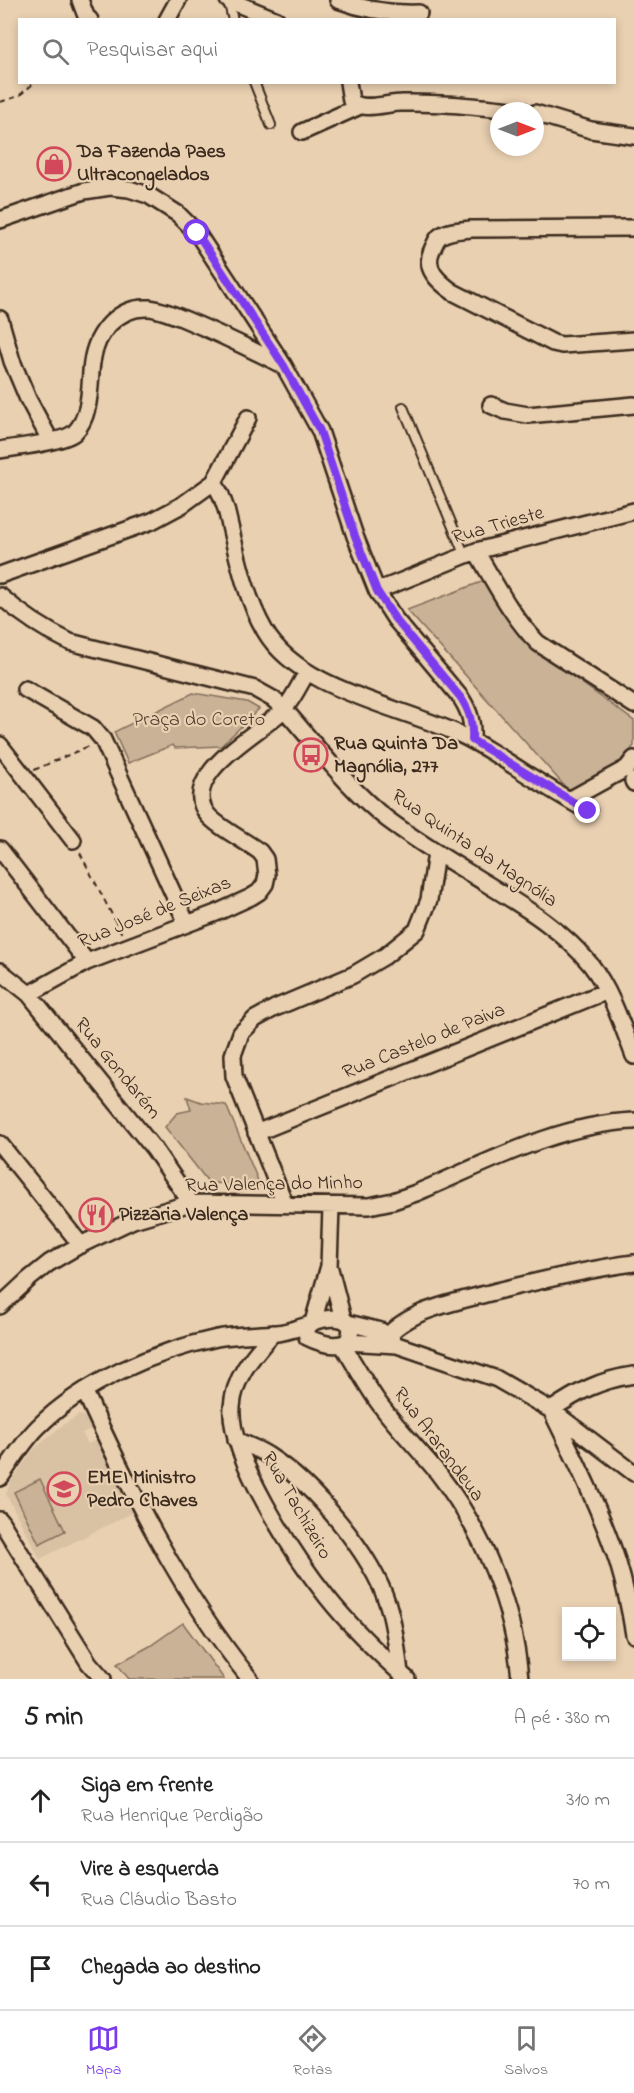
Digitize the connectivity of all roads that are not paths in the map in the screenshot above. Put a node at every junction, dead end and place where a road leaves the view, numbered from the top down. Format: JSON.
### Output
{"nodes":[{"id":1,"x":80,"y":0,"type":"edge"},
{"id":2,"x":178,"y":0,"type":"edge"},
{"id":3,"x":228,"y":0,"type":"edge"},
{"id":4,"x":338,"y":0,"type":"edge"},
{"id":5,"x":419,"y":13,"type":"dead end"},
{"id":6,"x":88,"y":18,"type":"edge"},
{"id":7,"x":168,"y":18,"type":"edge"},
{"id":8,"x":232,"y":18,"type":"edge"},
{"id":9,"x":272,"y":18,"type":"edge"},
{"id":10,"x":255,"y":84,"type":"edge"},
{"id":11,"x":348,"y":84,"type":"edge"},
{"id":12,"x":360,"y":106,"type":"junction"},
{"id":13,"x":490,"y":108,"type":"edge"},
{"id":14,"x":544,"y":116,"type":"edge"},
{"id":15,"x":271,"y":125,"type":"dead end"},
{"id":16,"x":302,"y":132,"type":"dead end"},
{"id":17,"x":634,"y":136,"type":"edge"},
{"id":18,"x":0,"y":220,"type":"edge"},
{"id":19,"x":634,"y":228,"type":"edge"},
{"id":20,"x":0,"y":319,"type":"edge"},
{"id":21,"x":634,"y":340,"type":"edge"},
{"id":22,"x":284,"y":366,"type":"junction"},
{"id":23,"x":491,"y":405,"type":"dead end"},
{"id":24,"x":634,"y":405,"type":"edge"},
{"id":25,"x":403,"y":407,"type":"dead end"},
{"id":26,"x":248,"y":418,"type":"dead end"},
{"id":27,"x":50,"y":441,"type":"junction"},
{"id":28,"x":0,"y":450,"type":"edge"},
{"id":29,"x":214,"y":482,"type":"junction"},
{"id":30,"x":634,"y":511,"type":"edge"},
{"id":31,"x":470,"y":554,"type":"junction"},
{"id":32,"x":0,"y":575,"type":"edge"},
{"id":33,"x":377,"y":591,"type":"junction"},
{"id":34,"x":0,"y":596,"type":"edge"},
{"id":35,"x":307,"y":672,"type":"junction"},
{"id":36,"x":25,"y":689,"type":"dead end"},
{"id":37,"x":634,"y":705,"type":"edge"},
{"id":38,"x":285,"y":709,"type":"junction"},
{"id":39,"x":472,"y":740,"type":"junction"},
{"id":40,"x":0,"y":744,"type":"edge"},
{"id":41,"x":634,"y":759,"type":"edge"},
{"id":42,"x":568,"y":800,"type":"junction"},
{"id":43,"x":588,"y":811,"type":"dead end"},
{"id":44,"x":73,"y":840,"type":"road end"},
{"id":45,"x":0,"y":849,"type":"edge"},
{"id":46,"x":436,"y":853,"type":"junction"},
{"id":47,"x":187,"y":924,"type":"junction"},
{"id":48,"x":87,"y":962,"type":"junction"},
{"id":49,"x":0,"y":971,"type":"edge"},
{"id":50,"x":607,"y":991,"type":"junction"},
{"id":51,"x":29,"y":994,"type":"junction"},
{"id":52,"x":634,"y":1056,"type":"edge"},
{"id":53,"x":634,"y":1121,"type":"edge"},
{"id":54,"x":256,"y":1133,"type":"junction"},
{"id":55,"x":2,"y":1150,"type":"edge"},
{"id":56,"x":191,"y":1203,"type":"junction"},
{"id":57,"x":285,"y":1204,"type":"junction"},
{"id":58,"x":331,"y":1207,"type":"junction"},
{"id":59,"x":81,"y":1245,"type":"junction"},
{"id":60,"x":634,"y":1263,"type":"edge"},
{"id":61,"x":329,"y":1266,"type":"junction"},
{"id":62,"x":0,"y":1306,"type":"edge"},
{"id":63,"x":346,"y":1321,"type":"junction"},
{"id":64,"x":309,"y":1328,"type":"junction"},
{"id":65,"x":276,"y":1333,"type":"junction"},
{"id":66,"x":389,"y":1341,"type":"junction"},
{"id":67,"x":344,"y":1343,"type":"junction"},
{"id":68,"x":634,"y":1376,"type":"edge"},
{"id":69,"x":85,"y":1392,"type":"junction"},
{"id":70,"x":551,"y":1410,"type":"junction"},
{"id":71,"x":236,"y":1440,"type":"junction"},
{"id":72,"x":634,"y":1473,"type":"edge"},
{"id":73,"x":0,"y":1479,"type":"edge"},
{"id":74,"x":0,"y":1520,"type":"edge"},
{"id":75,"x":634,"y":1635,"type":"edge"},
{"id":76,"x":89,"y":1663,"type":"junction"},
{"id":77,"x":403,"y":1676,"type":"edge"},
{"id":78,"x":90,"y":1679,"type":"edge"},
{"id":79,"x":103,"y":1679,"type":"edge"},
{"id":80,"x":250,"y":1679,"type":"edge"},
{"id":81,"x":520,"y":1679,"type":"edge"}],
"edges":[{"from":1,"to":6,"type":"street"},
{"from":2,"to":7,"type":"street"},
{"from":3,"to":8,"type":"lane"},
{"from":3,"to":9,"type":"street"},
{"from":4,"to":5,"type":"street"},
{"from":10,"to":15,"type":"lane"},
{"from":11,"to":12,"type":"street"},
{"from":12,"to":13,"type":"street"},
{"from":12,"to":16,"type":"street"},
{"from":14,"to":17,"type":"street"},
{"from":18,"to":22,"type":"street"},
{"from":19,"to":21,"type":"street"},
{"from":20,"to":27,"type":"street"},
{"from":22,"to":27,"type":"street"},
{"from":22,"to":33,"type":"street"},
{"from":23,"to":24,"type":"street"},
{"from":25,"to":31,"type":"lane"},
{"from":26,"to":29,"type":"street"},
{"from":27,"to":28,"type":"street"},
{"from":29,"to":32,"type":"street"},
{"from":29,"to":35,"type":"street"},
{"from":30,"to":31,"type":"street","name":"Rua Trieste"},
{"from":31,"to":33,"type":"street","name":"Rua Trieste"},
{"from":31,"to":37,"type":"street"},
{"from":33,"to":39,"type":"street"},
{"from":34,"to":38,"type":"street","name":"Rua Quinta da Magnólia"},
{"from":35,"to":38,"type":"street","name":"Rua José de Seixas"},
{"from":35,"to":39,"type":"street"},
{"from":36,"to":47,"type":"street"},
{"from":38,"to":46,"type":"street","name":"Rua Quinta da Magnólia"},
{"from":38,"to":47,"type":"street","name":"Rua José de Seixas"},
{"from":39,"to":42,"type":"street"},
{"from":40,"to":44,"type":"street"},
{"from":41,"to":42,"type":"street"},
{"from":42,"to":43,"type":"street"},
{"from":45,"to":48,"type":"street"},
{"from":46,"to":50,"type":"street","name":"Rua Quinta da Magnólia"},
{"from":46,"to":54,"type":"street"},
{"from":47,"to":48,"type":"street","name":"Rua José de Seixas"},
{"from":48,"to":51,"type":"street","name":"Rua José de Seixas"},
{"from":49,"to":51,"type":"street","name":"Rua Gondarém"},
{"from":50,"to":52,"type":"street","name":"Rua Quinta da Magnólia"},
{"from":50,"to":54,"type":"street","name":"Rua Castelo de Paiva"},
{"from":51,"to":56,"type":"street","name":"Rua Gondarém"},
{"from":53,"to":58,"type":"street","name":"Rua Valença do Minho"},
{"from":54,"to":57,"type":"street"},
{"from":55,"to":59,"type":"street"},
{"from":56,"to":57,"type":"street","name":"Rua Valença do Minho"},
{"from":56,"to":59,"type":"street","name":"Rua Valença do Minho"},
{"from":57,"to":58,"type":"street","name":"Rua Valença do Minho"},
{"from":58,"to":61,"type":"street"},
{"from":59,"to":62,"type":"street","name":"Rua Valença do Minho"},
{"from":60,"to":66,"type":"street"},
{"from":61,"to":63,"type":"street"},
{"from":61,"to":64,"type":"street"},
{"from":63,"to":64,"type":"street"},
{"from":63,"to":66,"type":"street"},
{"from":63,"to":67,"type":"street"},
{"from":64,"to":65,"type":"street"},
{"from":64,"to":67,"type":"street"},
{"from":65,"to":69,"type":"street"},
{"from":65,"to":71,"type":"street","name":"Rua Tachizeiro"},
{"from":66,"to":67,"type":"street"},
{"from":66,"to":70,"type":"street"},
{"from":67,"to":81,"type":"street","name":"Rua Ararandeua"},
{"from":68,"to":70,"type":"street"},
{"from":69,"to":73,"type":"street"},
{"from":69,"to":80,"type":"street"},
{"from":70,"to":72,"type":"street"},
{"from":70,"to":75,"type":"street"},
{"from":71,"to":77,"type":"street","name":"Rua Tachizeiro"},
{"from":71,"to":77,"type":"street"},
{"from":74,"to":76,"type":"street"},
{"from":76,"to":78,"type":"street"},
{"from":76,"to":79,"type":"street"}]}
